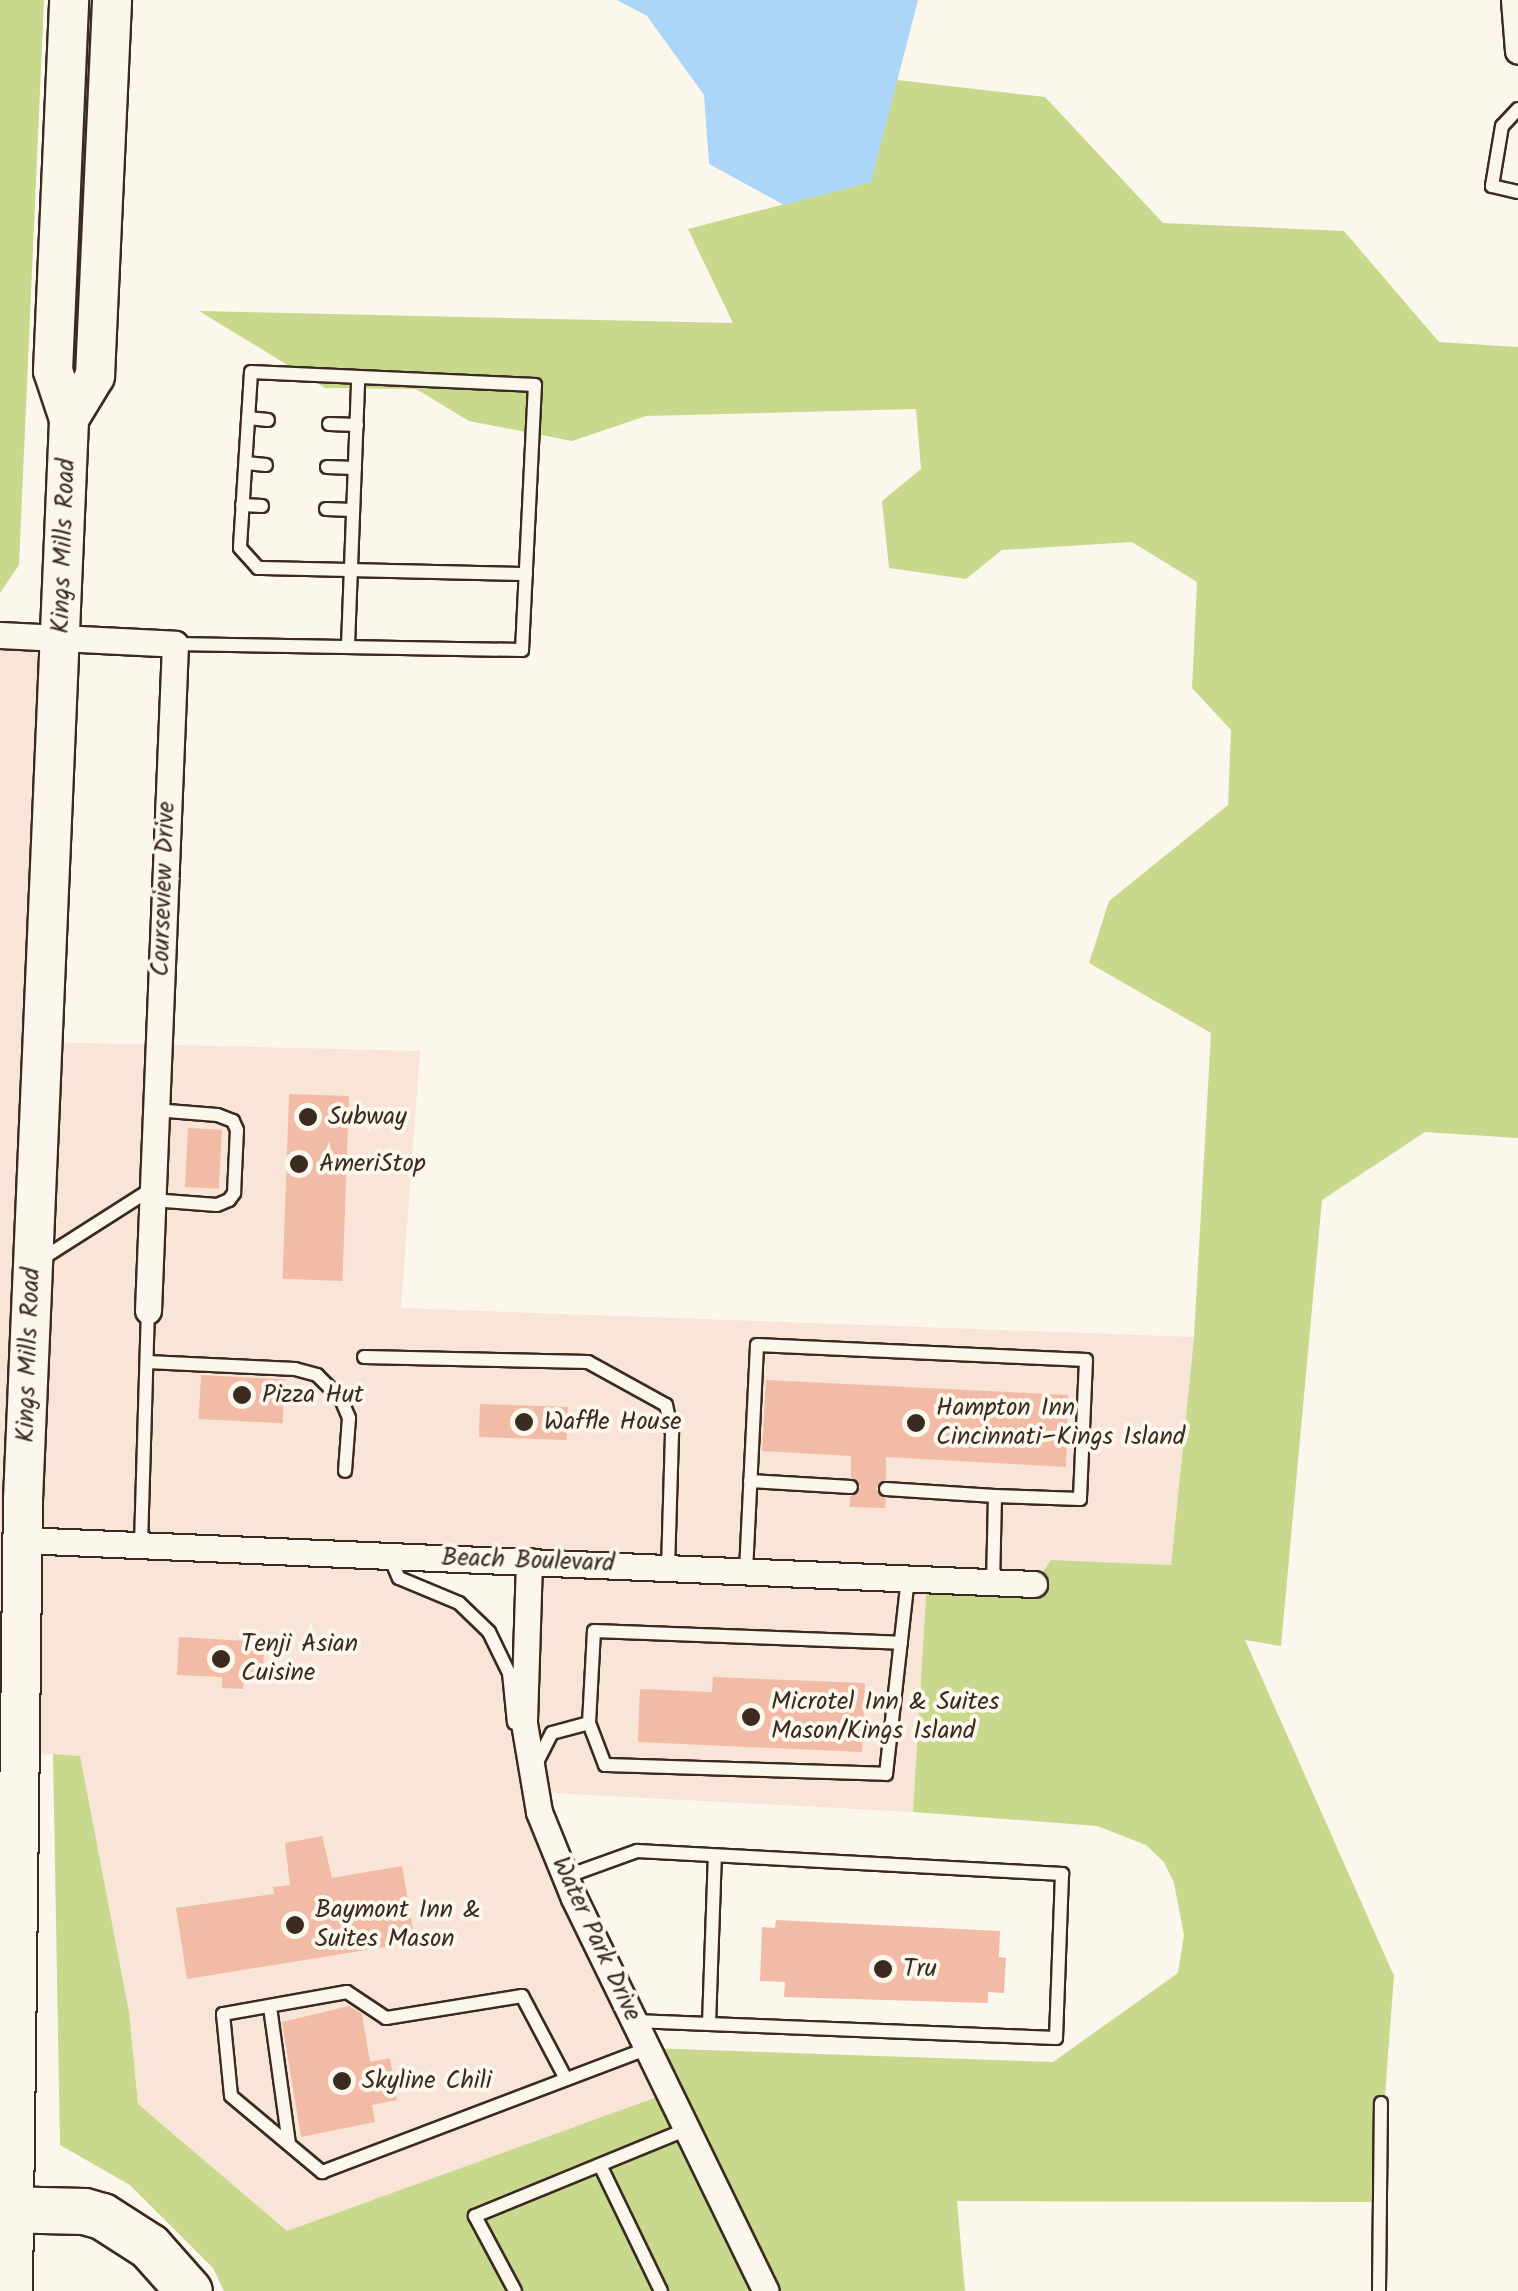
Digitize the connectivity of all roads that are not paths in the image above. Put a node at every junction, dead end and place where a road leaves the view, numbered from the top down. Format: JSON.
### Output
{"nodes":[{"id":1,"x":70,"y":0,"type":"edge"},
{"id":2,"x":112,"y":0,"type":"edge"},
{"id":3,"x":1514,"y":0,"type":"edge"},
{"id":4,"x":1518,"y":51,"type":"edge"},
{"id":5,"x":1518,"y":110,"type":"edge"},
{"id":6,"x":1518,"y":192,"type":"edge"},
{"id":7,"x":358,"y":379,"type":"junction"},
{"id":8,"x":248,"y":418,"type":"junction"},
{"id":9,"x":70,"y":419,"type":"junction"},
{"id":10,"x":268,"y":420,"type":"dead end"},
{"id":11,"x":329,"y":424,"type":"dead end"},
{"id":12,"x":357,"y":425,"type":"junction"},
{"id":13,"x":246,"y":463,"type":"junction"},
{"id":14,"x":266,"y":465,"type":"dead end"},
{"id":15,"x":327,"y":466,"type":"dead end"},
{"id":16,"x":355,"y":468,"type":"junction"},
{"id":17,"x":242,"y":505,"type":"junction"},
{"id":18,"x":262,"y":506,"type":"dead end"},
{"id":19,"x":326,"y":509,"type":"dead end"},
{"id":20,"x":353,"y":510,"type":"junction"},
{"id":21,"x":350,"y":570,"type":"junction"},
{"id":22,"x":526,"y":574,"type":"junction"},
{"id":23,"x":0,"y":635,"type":"edge"},
{"id":24,"x":61,"y":638,"type":"junction"},
{"id":25,"x":175,"y":644,"type":"junction"},
{"id":26,"x":348,"y":646,"type":"junction"},
{"id":27,"x":156,"y":1110,"type":"junction"},
{"id":28,"x":153,"y":1194,"type":"junction"},
{"id":29,"x":33,"y":1264,"type":"junction"},
{"id":30,"x":148,"y":1310,"type":"joint"},
{"id":31,"x":364,"y":1357,"type":"dead end"},
{"id":32,"x":147,"y":1362,"type":"junction"},
{"id":33,"x":345,"y":1471,"type":"dead end"},
{"id":34,"x":750,"y":1481,"type":"junction"},
{"id":35,"x":850,"y":1487,"type":"dead end"},
{"id":36,"x":886,"y":1489,"type":"dead end"},
{"id":37,"x":995,"y":1496,"type":"junction"},
{"id":38,"x":17,"y":1539,"type":"junction"},
{"id":39,"x":141,"y":1544,"type":"junction"},
{"id":40,"x":389,"y":1556,"type":"junction"},
{"id":41,"x":529,"y":1561,"type":"junction"},
{"id":42,"x":668,"y":1567,"type":"junction"},
{"id":43,"x":746,"y":1571,"type":"junction"},
{"id":44,"x":908,"y":1578,"type":"junction"},
{"id":45,"x":992,"y":1582,"type":"junction"},
{"id":46,"x":1034,"y":1584,"type":"dead end"},
{"id":47,"x":901,"y":1642,"type":"junction"},
{"id":48,"x":590,"y":1722,"type":"junction"},
{"id":49,"x":530,"y":1777,"type":"junction"},
{"id":50,"x":9,"y":1838,"type":"edge"},
{"id":51,"x":716,"y":1856,"type":"junction"},
{"id":52,"x":565,"y":1877,"type":"junction"},
{"id":53,"x":270,"y":2006,"type":"junction"},
{"id":54,"x":8,"y":2014,"type":"edge"},
{"id":55,"x":634,"y":2021,"type":"junction"},
{"id":56,"x":708,"y":2024,"type":"junction"},
{"id":57,"x":648,"y":2048,"type":"junction"},
{"id":58,"x":566,"y":2078,"type":"junction"},
{"id":59,"x":1380,"y":2103,"type":"dead end"},
{"id":60,"x":687,"y":2129,"type":"junction"},
{"id":61,"x":289,"y":2144,"type":"junction"},
{"id":62,"x":600,"y":2165,"type":"junction"},
{"id":63,"x":7,"y":2209,"type":"edge"},
{"id":64,"x":13,"y":2291,"type":"edge"},
{"id":65,"x":189,"y":2291,"type":"edge"},
{"id":66,"x":515,"y":2291,"type":"edge"},
{"id":67,"x":662,"y":2291,"type":"edge"},
{"id":68,"x":766,"y":2291,"type":"edge"},
{"id":69,"x":1379,"y":2291,"type":"edge"}],
"edges":[{"from":1,"to":9,"type":"main road","name":"Kings Mills Road"},
{"from":2,"to":9,"type":"main road","name":"Kings Mills Road"},
{"from":3,"to":4,"type":"street"},
{"from":5,"to":6,"type":"lane"},
{"from":7,"to":8,"type":"lane"},
{"from":7,"to":12,"type":"lane"},
{"from":7,"to":22,"type":"lane"},
{"from":8,"to":10,"type":"lane"},
{"from":8,"to":13,"type":"lane"},
{"from":9,"to":24,"type":"main road","name":"Kings Mills Road"},
{"from":11,"to":12,"type":"lane"},
{"from":12,"to":16,"type":"lane"},
{"from":13,"to":14,"type":"lane"},
{"from":13,"to":17,"type":"lane"},
{"from":15,"to":16,"type":"lane"},
{"from":16,"to":20,"type":"lane"},
{"from":17,"to":18,"type":"lane"},
{"from":17,"to":21,"type":"lane"},
{"from":19,"to":20,"type":"lane"},
{"from":20,"to":21,"type":"lane"},
{"from":21,"to":22,"type":"lane"},
{"from":21,"to":26,"type":"lane"},
{"from":22,"to":26,"type":"lane"},
{"from":23,"to":24,"type":"street"},
{"from":24,"to":25,"type":"street"},
{"from":24,"to":29,"type":"main road","name":"Kings Mills Road"},
{"from":25,"to":26,"type":"lane"},
{"from":25,"to":27,"type":"street","name":"Courseview Drive"},
{"from":27,"to":28,"type":"street","name":"Courseview Drive"},
{"from":27,"to":28,"type":"lane"},
{"from":28,"to":29,"type":"lane"},
{"from":28,"to":30,"type":"street","name":"Courseview Drive"},
{"from":29,"to":38,"type":"main road","name":"Kings Mills Road"},
{"from":30,"to":32,"type":"lane"},
{"from":31,"to":42,"type":"lane"},
{"from":32,"to":33,"type":"lane"},
{"from":32,"to":39,"type":"lane"},
{"from":34,"to":35,"type":"lane"},
{"from":34,"to":37,"type":"lane"},
{"from":34,"to":43,"type":"lane"},
{"from":36,"to":37,"type":"lane"},
{"from":37,"to":45,"type":"lane"},
{"from":38,"to":39,"type":"street","name":"Beach Boulevard"},
{"from":38,"to":50,"type":"main road","name":"Kings Mills Road"},
{"from":39,"to":40,"type":"street","name":"Beach Boulevard"},
{"from":40,"to":41,"type":"street","name":"Beach Boulevard"},
{"from":40,"to":49,"type":"lane"},
{"from":41,"to":42,"type":"street","name":"Beach Boulevard"},
{"from":41,"to":49,"type":"street","name":"Water Park Drive"},
{"from":42,"to":43,"type":"street","name":"Beach Boulevard"},
{"from":43,"to":44,"type":"street","name":"Beach Boulevard"},
{"from":44,"to":45,"type":"street","name":"Beach Boulevard"},
{"from":44,"to":47,"type":"lane"},
{"from":45,"to":46,"type":"street","name":"Beach Boulevard"},
{"from":47,"to":48,"type":"lane"},
{"from":47,"to":48,"type":"lane"},
{"from":48,"to":49,"type":"lane"},
{"from":49,"to":52,"type":"street","name":"Water Park Drive"},
{"from":50,"to":54,"type":"main road","name":"Kings Mills Road"},
{"from":51,"to":52,"type":"lane"},
{"from":51,"to":56,"type":"lane"},
{"from":51,"to":56,"type":"lane"},
{"from":52,"to":55,"type":"street","name":"Water Park Drive"},
{"from":53,"to":58,"type":"lane"},
{"from":53,"to":61,"type":"lane"},
{"from":53,"to":61,"type":"lane"},
{"from":54,"to":63,"type":"main road","name":"Kings Mills Road"},
{"from":55,"to":56,"type":"lane"},
{"from":55,"to":57,"type":"street","name":"Water Park Drive"},
{"from":57,"to":58,"type":"lane"},
{"from":57,"to":60,"type":"street","name":"Water Park Drive"},
{"from":58,"to":61,"type":"lane"},
{"from":59,"to":69,"type":"lane"},
{"from":60,"to":62,"type":"lane"},
{"from":60,"to":68,"type":"street","name":"Water Park Drive"},
{"from":62,"to":66,"type":"lane"},
{"from":62,"to":67,"type":"lane"},
{"from":63,"to":64,"type":"main road","name":"Kings Mills Road"},
{"from":63,"to":65,"type":"highway"}]}
